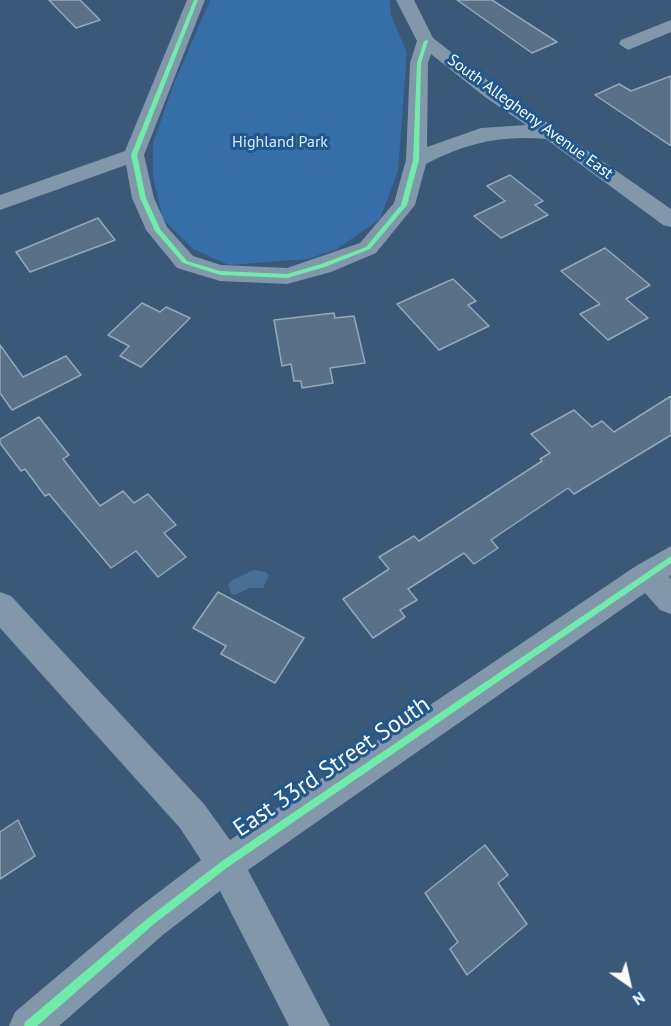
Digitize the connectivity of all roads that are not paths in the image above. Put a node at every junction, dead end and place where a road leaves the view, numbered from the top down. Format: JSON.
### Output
{"nodes":[{"id":1,"x":196,"y":0,"type":"edge"},
{"id":2,"x":405,"y":0,"type":"edge"},
{"id":3,"x":671,"y":25,"type":"edge"},
{"id":4,"x":426,"y":41,"type":"junction"},
{"id":5,"x":628,"y":44,"type":"dead end"},
{"id":6,"x":553,"y":134,"type":"junction"},
{"id":7,"x":134,"y":155,"type":"junction"},
{"id":8,"x":416,"y":160,"type":"junction"},
{"id":9,"x":0,"y":203,"type":"edge"},
{"id":10,"x":671,"y":220,"type":"edge"},
{"id":11,"x":659,"y":567,"type":"edge"},
{"id":12,"x":671,"y":600,"type":"edge"},
{"id":13,"x":0,"y":606,"type":"edge"},
{"id":14,"x":225,"y":864,"type":"junction"},
{"id":15,"x":29,"y":1026,"type":"edge"},
{"id":16,"x":310,"y":1026,"type":"edge"}],
"edges":[{"from":1,"to":7,"type":"street"},
{"from":2,"to":4,"type":"street","name":"South Allegheny Avenue East"},
{"from":3,"to":5,"type":"street"},
{"from":4,"to":6,"type":"street","name":"South Allegheny Avenue East"},
{"from":4,"to":8,"type":"street"},
{"from":6,"to":8,"type":"street"},
{"from":6,"to":10,"type":"street","name":"South Allegheny Avenue East"},
{"from":7,"to":8,"type":"street"},
{"from":7,"to":9,"type":"street"},
{"from":11,"to":12,"type":"street"},
{"from":11,"to":14,"type":"street","name":"East 33rd Street South"},
{"from":13,"to":14,"type":"street"},
{"from":14,"to":15,"type":"street","name":"East 33rd Street South"},
{"from":14,"to":16,"type":"street"}]}
